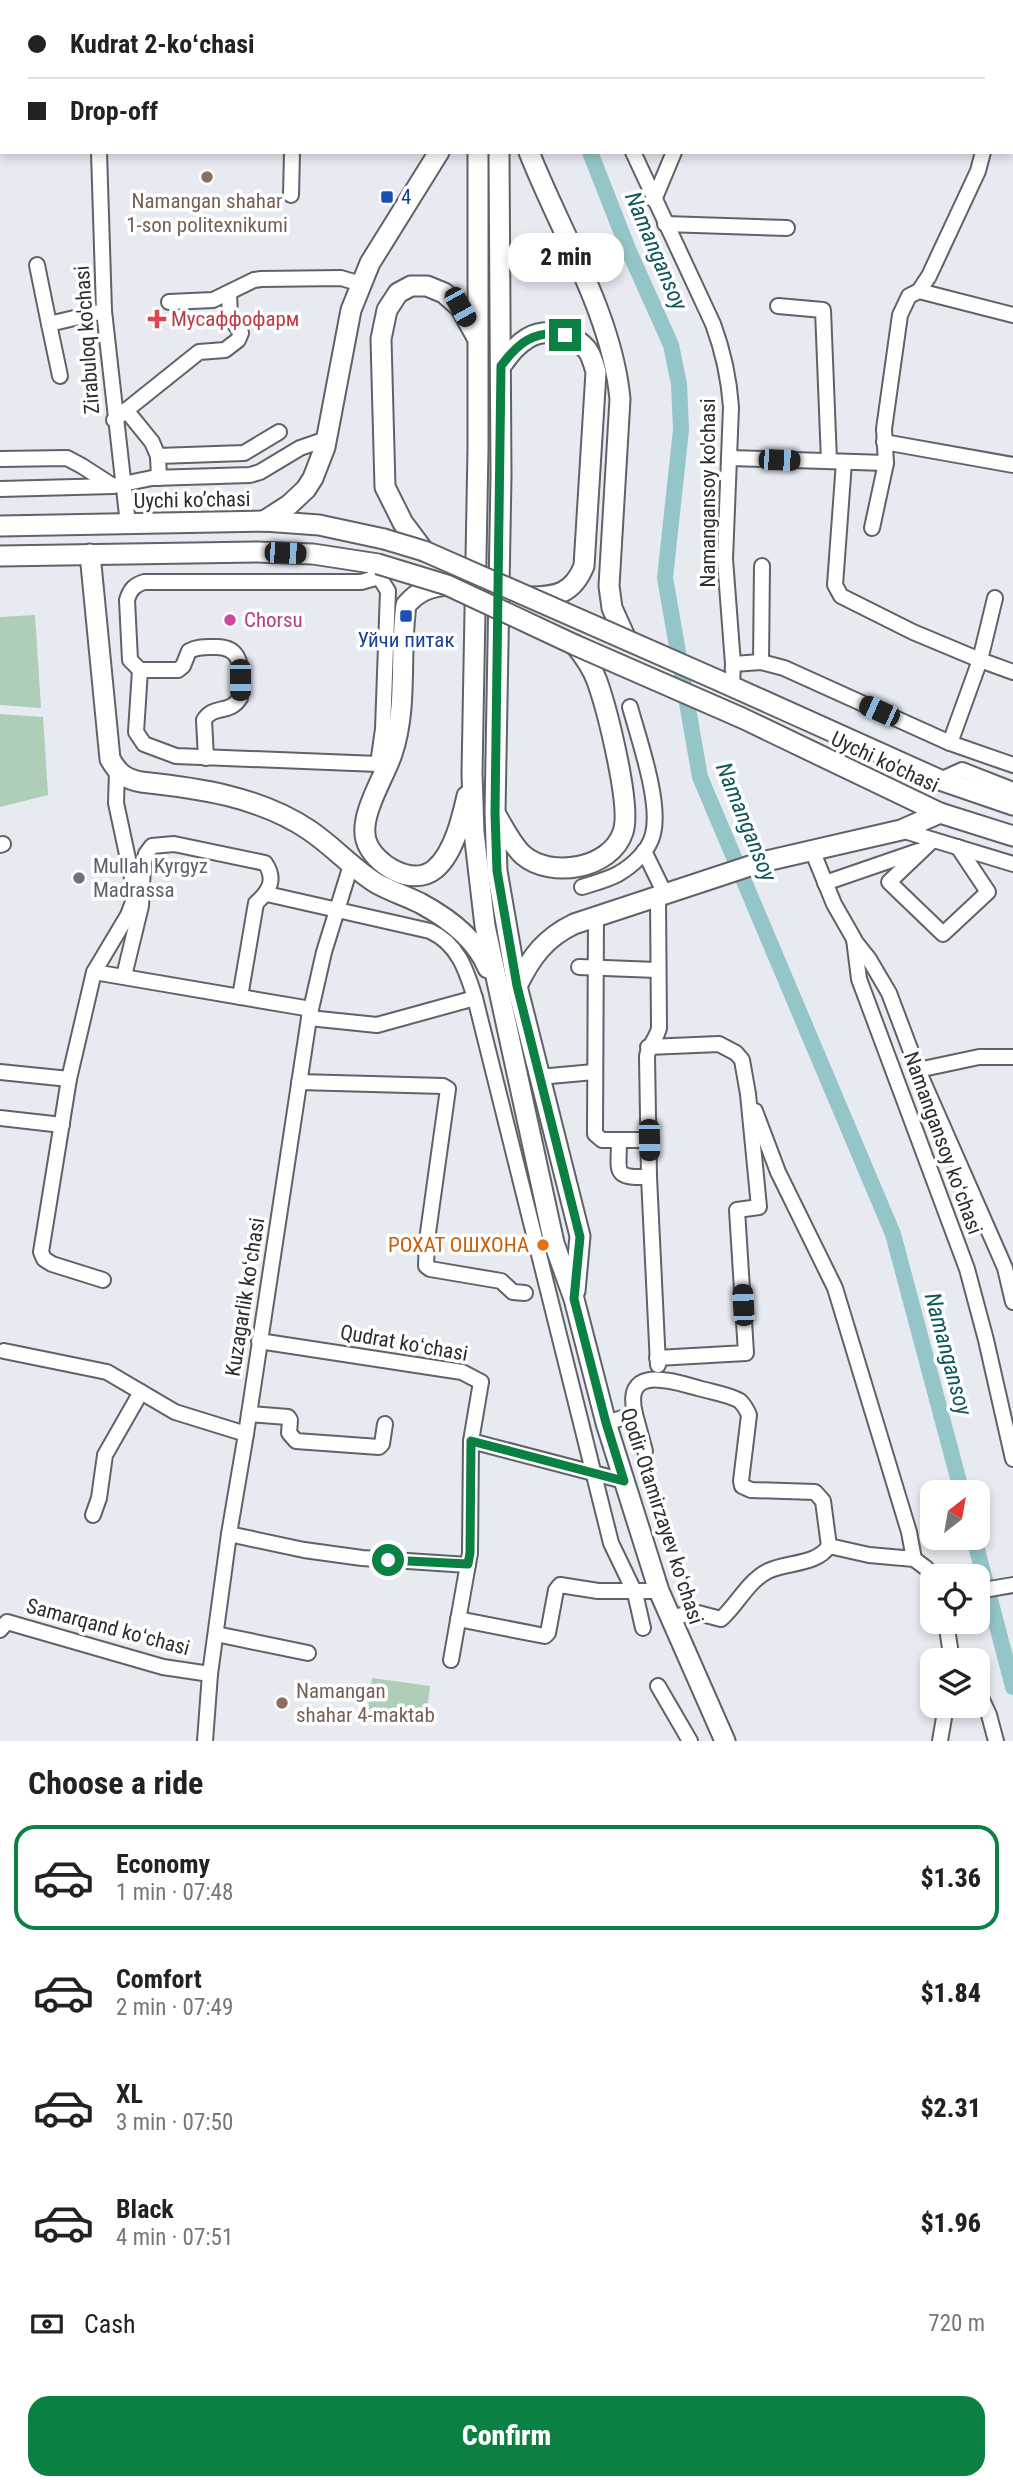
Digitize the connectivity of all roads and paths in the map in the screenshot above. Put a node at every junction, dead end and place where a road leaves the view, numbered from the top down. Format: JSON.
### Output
{"nodes":[{"id":1,"x":99,"y":154,"type":"edge"},
{"id":2,"x":292,"y":154,"type":"edge"},
{"id":3,"x":438,"y":154,"type":"edge"},
{"id":4,"x":478,"y":154,"type":"edge"},
{"id":5,"x":499,"y":154,"type":"edge"},
{"id":6,"x":530,"y":154,"type":"edge"},
{"id":7,"x":634,"y":154,"type":"edge"},
{"id":8,"x":673,"y":154,"type":"edge"},
{"id":9,"x":982,"y":154,"type":"edge"},
{"id":10,"x":291,"y":195,"type":"dead end"},
{"id":11,"x":654,"y":200,"type":"junction"},
{"id":12,"x":665,"y":224,"type":"junction"},
{"id":13,"x":787,"y":228,"type":"dead end"},
{"id":14,"x":37,"y":265,"type":"dead end"},
{"id":15,"x":361,"y":284,"type":"junction"},
{"id":16,"x":919,"y":291,"type":"junction"},
{"id":17,"x":229,"y":293,"type":"junction"},
{"id":18,"x":169,"y":302,"type":"dead end"},
{"id":19,"x":778,"y":306,"type":"dead end"},
{"id":20,"x":104,"y":311,"type":"junction"},
{"id":21,"x":1013,"y":314,"type":"edge"},
{"id":22,"x":49,"y":324,"type":"junction"},
{"id":23,"x":478,"y":339,"type":"junction"},
{"id":24,"x":501,"y":366,"type":"junction"},
{"id":25,"x":61,"y":376,"type":"dead end"},
{"id":26,"x":120,"y":415,"type":"junction"},
{"id":27,"x":279,"y":432,"type":"dead end"},
{"id":28,"x":326,"y":439,"type":"junction"},
{"id":29,"x":884,"y":442,"type":"junction"},
{"id":30,"x":158,"y":456,"type":"junction"},
{"id":31,"x":729,"y":458,"type":"junction"},
{"id":32,"x":0,"y":459,"type":"edge"},
{"id":33,"x":837,"y":462,"type":"junction"},
{"id":34,"x":886,"y":463,"type":"junction"},
{"id":35,"x":1013,"y":465,"type":"edge"},
{"id":36,"x":159,"y":478,"type":"junction"},
{"id":37,"x":118,"y":485,"type":"junction"},
{"id":38,"x":0,"y":489,"type":"edge"},
{"id":39,"x":264,"y":521,"type":"junction"},
{"id":40,"x":128,"y":524,"type":"junction"},
{"id":41,"x":0,"y":526,"type":"edge"},
{"id":42,"x":872,"y":528,"type":"dead end"},
{"id":43,"x":424,"y":551,"type":"junction"},
{"id":44,"x":90,"y":554,"type":"junction"},
{"id":45,"x":0,"y":556,"type":"edge"},
{"id":46,"x":762,"y":566,"type":"dead end"},
{"id":47,"x":373,"y":567,"type":"junction"},
{"id":48,"x":447,"y":584,"type":"junction"},
{"id":49,"x":530,"y":597,"type":"junction"},
{"id":50,"x":995,"y":598,"type":"dead end"},
{"id":51,"x":626,"y":639,"type":"junction"},
{"id":52,"x":575,"y":645,"type":"junction"},
{"id":53,"x":980,"y":660,"type":"junction"},
{"id":54,"x":761,"y":662,"type":"junction"},
{"id":55,"x":733,"y":664,"type":"junction"},
{"id":56,"x":140,"y":670,"type":"junction"},
{"id":57,"x":1013,"y":672,"type":"edge"},
{"id":58,"x":727,"y":684,"type":"junction"},
{"id":59,"x":630,"y":707,"type":"dead end"},
{"id":60,"x":950,"y":743,"type":"junction"},
{"id":61,"x":861,"y":746,"type":"junction"},
{"id":62,"x":206,"y":758,"type":"junction"},
{"id":63,"x":385,"y":759,"type":"junction"},
{"id":64,"x":1013,"y":765,"type":"edge"},
{"id":65,"x":850,"y":770,"type":"junction"},
{"id":66,"x":117,"y":771,"type":"junction"},
{"id":67,"x":472,"y":774,"type":"junction"},
{"id":68,"x":940,"y":780,"type":"junction"},
{"id":69,"x":1013,"y":790,"type":"edge"},
{"id":70,"x":1013,"y":805,"type":"edge"},
{"id":71,"x":495,"y":813,"type":"junction"},
{"id":72,"x":940,"y":813,"type":"junction"},
{"id":73,"x":901,"y":830,"type":"junction"},
{"id":74,"x":1013,"y":836,"type":"edge"},
{"id":75,"x":928,"y":844,"type":"junction"},
{"id":76,"x":958,"y":847,"type":"junction"},
{"id":77,"x":811,"y":850,"type":"junction"},
{"id":78,"x":644,"y":851,"type":"junction"},
{"id":79,"x":1013,"y":864,"type":"edge"},
{"id":80,"x":351,"y":865,"type":"junction"},
{"id":81,"x":871,"y":866,"type":"junction"},
{"id":82,"x":889,"y":882,"type":"junction"},
{"id":83,"x":825,"y":883,"type":"junction"},
{"id":84,"x":582,"y":887,"type":"dead end"},
{"id":85,"x":267,"y":894,"type":"junction"},
{"id":86,"x":661,"y":896,"type":"junction"},
{"id":87,"x":338,"y":911,"type":"junction"},
{"id":88,"x":596,"y":917,"type":"junction"},
{"id":89,"x":853,"y":939,"type":"junction"},
{"id":90,"x":579,"y":967,"type":"dead end"},
{"id":91,"x":596,"y":968,"type":"junction"},
{"id":92,"x":657,"y":970,"type":"junction"},
{"id":93,"x":94,"y":971,"type":"junction"},
{"id":94,"x":124,"y":976,"type":"junction"},
{"id":95,"x":509,"y":992,"type":"junction"},
{"id":96,"x":240,"y":997,"type":"junction"},
{"id":97,"x":475,"y":998,"type":"junction"},
{"id":98,"x":310,"y":1013,"type":"junction"},
{"id":99,"x":517,"y":1027,"type":"junction"},
{"id":100,"x":648,"y":1047,"type":"junction"},
{"id":101,"x":1013,"y":1057,"type":"edge"},
{"id":102,"x":918,"y":1070,"type":"junction"},
{"id":103,"x":0,"y":1072,"type":"edge"},
{"id":104,"x":594,"y":1072,"type":"junction"},
{"id":105,"x":539,"y":1077,"type":"junction"},
{"id":106,"x":69,"y":1079,"type":"junction"},
{"id":107,"x":299,"y":1082,"type":"junction"},
{"id":108,"x":748,"y":1094,"type":"junction"},
{"id":109,"x":0,"y":1118,"type":"edge"},
{"id":110,"x":62,"y":1125,"type":"junction"},
{"id":111,"x":619,"y":1140,"type":"junction"},
{"id":112,"x":649,"y":1140,"type":"junction"},
{"id":113,"x":649,"y":1177,"type":"junction"},
{"id":114,"x":1009,"y":1268,"type":"edge"},
{"id":115,"x":103,"y":1280,"type":"dead end"},
{"id":116,"x":525,"y":1293,"type":"dead end"},
{"id":117,"x":574,"y":1299,"type":"junction"},
{"id":118,"x":1013,"y":1302,"type":"edge"},
{"id":119,"x":259,"y":1341,"type":"junction"},
{"id":120,"x":4,"y":1351,"type":"dead end"},
{"id":121,"x":657,"y":1358,"type":"junction"},
{"id":122,"x":658,"y":1377,"type":"junction"},
{"id":123,"x":141,"y":1392,"type":"junction"},
{"id":124,"x":249,"y":1414,"type":"junction"},
{"id":125,"x":635,"y":1414,"type":"junction"},
{"id":126,"x":606,"y":1423,"type":"junction"},
{"id":127,"x":385,"y":1424,"type":"dead end"},
{"id":128,"x":246,"y":1434,"type":"junction"},
{"id":129,"x":471,"y":1441,"type":"junction"},
{"id":130,"x":645,"y":1451,"type":"dead end"},
{"id":131,"x":1013,"y":1459,"type":"edge"},
{"id":132,"x":595,"y":1474,"type":"junction"},
{"id":133,"x":624,"y":1481,"type":"junction"},
{"id":134,"x":93,"y":1515,"type":"dead end"},
{"id":135,"x":229,"y":1534,"type":"junction"},
{"id":136,"x":829,"y":1546,"type":"junction"},
{"id":137,"x":914,"y":1559,"type":"junction"},
{"id":138,"x":468,"y":1564,"type":"junction"},
{"id":139,"x":921,"y":1564,"type":"edge"},
{"id":140,"x":1013,"y":1585,"type":"edge"},
{"id":141,"x":990,"y":1589,"type":"edge"},
{"id":142,"x":659,"y":1591,"type":"junction"},
{"id":143,"x":635,"y":1593,"type":"junction"},
{"id":144,"x":670,"y":1617,"type":"junction"},
{"id":145,"x":458,"y":1619,"type":"junction"},
{"id":146,"x":2,"y":1624,"type":"edge"},
{"id":147,"x":643,"y":1628,"type":"dead end"},
{"id":148,"x":216,"y":1634,"type":"junction"},
{"id":149,"x":308,"y":1653,"type":"dead end"},
{"id":150,"x":451,"y":1660,"type":"dead end"},
{"id":151,"x":210,"y":1674,"type":"junction"},
{"id":152,"x":658,"y":1686,"type":"dead end"},
{"id":153,"x":944,"y":1718,"type":"edge"},
{"id":154,"x":990,"y":1718,"type":"edge"},
{"id":155,"x":205,"y":1741,"type":"edge"},
{"id":156,"x":690,"y":1741,"type":"edge"},
{"id":157,"x":725,"y":1741,"type":"edge"},
{"id":158,"x":940,"y":1741,"type":"edge"},
{"id":159,"x":996,"y":1741,"type":"edge"}],
"edges":[{"from":1,"to":20,"type":"street","name":"Zirabuloq ko'chasi"},
{"from":2,"to":10,"type":"street"},
{"from":3,"to":15,"type":"main road"},
{"from":4,"to":23,"type":"main road"},
{"from":5,"to":24,"type":"main road"},
{"from":6,"to":51,"type":"main road"},
{"from":7,"to":11,"type":"street","name":"Namangansoy ko'chasi"},
{"from":8,"to":11,"type":"street"},
{"from":9,"to":16,"type":"street"},
{"from":11,"to":12,"type":"street","name":"Namangansoy ko'chasi"},
{"from":12,"to":13,"type":"street"},
{"from":12,"to":31,"type":"street","name":"Namangansoy ko'chasi"},
{"from":14,"to":22,"type":"street"},
{"from":15,"to":17,"type":"street"},
{"from":15,"to":28,"type":"main road"},
{"from":16,"to":21,"type":"street"},
{"from":16,"to":29,"type":"street"},
{"from":17,"to":18,"type":"street"},
{"from":17,"to":26,"type":"street"},
{"from":19,"to":33,"type":"street"},
{"from":20,"to":22,"type":"street"},
{"from":20,"to":26,"type":"street","name":"Zirabuloq ko'chasi"},
{"from":22,"to":25,"type":"street"},
{"from":23,"to":43,"type":"main road"},
{"from":23,"to":67,"type":"main road"},
{"from":24,"to":49,"type":"main road"},
{"from":24,"to":71,"type":"main road"},
{"from":26,"to":30,"type":"street"},
{"from":26,"to":37,"type":"street","name":"Zirabuloq ko'chasi"},
{"from":27,"to":30,"type":"street"},
{"from":28,"to":36,"type":"street"},
{"from":28,"to":39,"type":"main road"},
{"from":29,"to":34,"type":"street"},
{"from":29,"to":35,"type":"street"},
{"from":30,"to":36,"type":"street"},
{"from":31,"to":33,"type":"street"},
{"from":31,"to":55,"type":"street","name":"Namangansoy ko'chasi"},
{"from":32,"to":37,"type":"street"},
{"from":33,"to":34,"type":"street"},
{"from":33,"to":53,"type":"street"},
{"from":34,"to":42,"type":"street"},
{"from":36,"to":37,"type":"street"},
{"from":37,"to":38,"type":"street"},
{"from":37,"to":40,"type":"street","name":"Zirabuloq ko'chasi"},
{"from":39,"to":40,"type":"main road","name":"Uychi ko’chasi"},
{"from":39,"to":43,"type":"main road","name":"Uychi ko’chasi","bridge":true},
{"from":40,"to":41,"type":"main road","name":"Uychi ko’chasi"},
{"from":43,"to":49,"type":"main road","name":"Uychi ko’chasi","bridge":true},
{"from":44,"to":45,"type":"main road"},
{"from":44,"to":47,"type":"main road","name":"Uychi ko'chasi"},
{"from":44,"to":66,"type":"main road"},
{"from":46,"to":54,"type":"street"},
{"from":47,"to":48,"type":"main road","name":"Uychi ko'chasi","bridge":true},
{"from":47,"to":56,"type":"street"},
{"from":47,"to":63,"type":"street"},
{"from":48,"to":52,"type":"main road","name":"Uychi ko'chasi","bridge":true},
{"from":48,"to":63,"type":"main road"},
{"from":49,"to":51,"type":"main road","name":"Uychi ko'chasi","bridge":true},
{"from":50,"to":53,"type":"street"},
{"from":51,"to":58,"type":"main road","name":"Uychi ko'chasi","bridge":true},
{"from":52,"to":65,"type":"main road","name":"Uychi ko'chasi","bridge":true},
{"from":52,"to":71,"type":"main road"},
{"from":53,"to":57,"type":"street"},
{"from":53,"to":60,"type":"street"},
{"from":54,"to":55,"type":"street"},
{"from":54,"to":60,"type":"street"},
{"from":55,"to":58,"type":"street","name":"Namangansoy ko'chasi"},
{"from":56,"to":62,"type":"street"},
{"from":56,"to":62,"type":"street"},
{"from":58,"to":61,"type":"main road","name":"Uychi ko'chasi"},
{"from":59,"to":78,"type":"street"},
{"from":60,"to":64,"type":"street"},
{"from":61,"to":65,"type":"main road"},
{"from":61,"to":68,"type":"main road","name":"Uychi ko'chasi"},
{"from":62,"to":63,"type":"street"},
{"from":63,"to":67,"type":"main road"},
{"from":65,"to":72,"type":"main road","name":"Uychi ko'chasi"},
{"from":66,"to":80,"type":"main road"},
{"from":66,"to":93,"type":"street"},
{"from":67,"to":95,"type":"main road"},
{"from":68,"to":69,"type":"street"},
{"from":68,"to":70,"type":"main road","name":"Uychi ko'chasi"},
{"from":71,"to":95,"type":"main road"},
{"from":72,"to":73,"type":"main road"},
{"from":72,"to":74,"type":"main road","name":"Uychi ko'chasi"},
{"from":73,"to":75,"type":"street"},
{"from":73,"to":77,"type":"main road"},
{"from":75,"to":76,"type":"street"},
{"from":75,"to":81,"type":"street"},
{"from":75,"to":82,"type":"street"},
{"from":76,"to":79,"type":"street"},
{"from":76,"to":82,"type":"street"},
{"from":77,"to":83,"type":"street","name":"Namangansoy koʻchasi"},
{"from":77,"to":86,"type":"main road"},
{"from":78,"to":84,"type":"street"},
{"from":78,"to":86,"type":"street"},
{"from":80,"to":87,"type":"street","name":"Kuzagarlik koʻchasi"},
{"from":80,"to":95,"type":"main road"},
{"from":81,"to":82,"type":"street"},
{"from":81,"to":83,"type":"street"},
{"from":83,"to":89,"type":"street","name":"Namangansoy koʻchasi"},
{"from":85,"to":87,"type":"street"},
{"from":85,"to":94,"type":"street"},
{"from":85,"to":96,"type":"street"},
{"from":86,"to":88,"type":"main road"},
{"from":86,"to":92,"type":"street"},
{"from":87,"to":97,"type":"street"},
{"from":87,"to":98,"type":"street","name":"Kuzagarlik koʻchasi"},
{"from":88,"to":91,"type":"street"},
{"from":88,"to":95,"type":"main road"},
{"from":89,"to":102,"type":"street"},
{"from":89,"to":131,"type":"street","name":"Namangansoy koʻchasi"},
{"from":90,"to":91,"type":"street"},
{"from":91,"to":92,"type":"street"},
{"from":91,"to":104,"type":"street"},
{"from":92,"to":100,"type":"street"},
{"from":93,"to":94,"type":"street"},
{"from":93,"to":106,"type":"street"},
{"from":94,"to":96,"type":"street"},
{"from":95,"to":99,"type":"main road"},
{"from":96,"to":98,"type":"street"},
{"from":97,"to":98,"type":"street"},
{"from":97,"to":132,"type":"street"},
{"from":98,"to":107,"type":"street","name":"Kuzagarlik koʻchasi"},
{"from":99,"to":105,"type":"main road"},
{"from":99,"to":117,"type":"main road"},
{"from":100,"to":108,"type":"street"},
{"from":100,"to":112,"type":"street"},
{"from":101,"to":102,"type":"street"},
{"from":102,"to":114,"type":"street"},
{"from":103,"to":106,"type":"street"},
{"from":104,"to":105,"type":"street"},
{"from":104,"to":111,"type":"street"},
{"from":105,"to":117,"type":"main road"},
{"from":106,"to":110,"type":"street"},
{"from":107,"to":116,"type":"street"},
{"from":107,"to":119,"type":"street","name":"Kuzagarlik koʻchasi"},
{"from":108,"to":121,"type":"street"},
{"from":108,"to":137,"type":"street"},
{"from":109,"to":110,"type":"street"},
{"from":110,"to":115,"type":"street"},
{"from":111,"to":112,"type":"street"},
{"from":111,"to":113,"type":"street"},
{"from":112,"to":113,"type":"street"},
{"from":113,"to":121,"type":"street"},
{"from":114,"to":118,"type":"street"},
{"from":117,"to":126,"type":"main road","name":"Qodir Otamirzayev koʻchasi"},
{"from":119,"to":124,"type":"street","name":"Kuzagarlik koʻchasi"},
{"from":119,"to":129,"type":"street","name":"Qudrat koʻchasi"},
{"from":120,"to":123,"type":"street"},
{"from":121,"to":122,"type":"street"},
{"from":122,"to":125,"type":"street"},
{"from":122,"to":136,"type":"street"},
{"from":123,"to":128,"type":"street"},
{"from":123,"to":134,"type":"street"},
{"from":124,"to":127,"type":"street"},
{"from":124,"to":128,"type":"street","name":"Kuzagarlik koʻchasi"},
{"from":125,"to":126,"type":"street"},
{"from":125,"to":130,"type":"street"},
{"from":126,"to":133,"type":"main road","name":"Qodir Otamirzayev koʻchasi"},
{"from":128,"to":135,"type":"street","name":"Kuzagarlik koʻchasi"},
{"from":129,"to":132,"type":"street"},
{"from":129,"to":138,"type":"street"},
{"from":132,"to":133,"type":"street"},
{"from":132,"to":143,"type":"street"},
{"from":133,"to":142,"type":"main road","name":"Qodir Otamirzayev koʻchasi"},
{"from":135,"to":138,"type":"street"},
{"from":135,"to":148,"type":"street","name":"Kuzagarlik koʻchasi"},
{"from":136,"to":137,"type":"street"},
{"from":136,"to":144,"type":"street"},
{"from":137,"to":139,"type":"street"},
{"from":138,"to":145,"type":"street"},
{"from":140,"to":141,"type":"street"},
{"from":142,"to":143,"type":"street"},
{"from":142,"to":144,"type":"main road","name":"Qodir Otamirzayev koʻchasi"},
{"from":143,"to":145,"type":"street"},
{"from":143,"to":147,"type":"street"},
{"from":144,"to":157,"type":"main road","name":"Qodir Otamirzayev koʻchasi"},
{"from":145,"to":150,"type":"street"},
{"from":146,"to":151,"type":"street","name":"Samarqand koʻchasi"},
{"from":148,"to":149,"type":"street"},
{"from":148,"to":151,"type":"street","name":"Kuzagarlik koʻchasi"},
{"from":151,"to":155,"type":"street","name":"Kuzagarlik koʻchasi"},
{"from":152,"to":156,"type":"street"},
{"from":153,"to":158,"type":"street"},
{"from":154,"to":159,"type":"street"}]}
